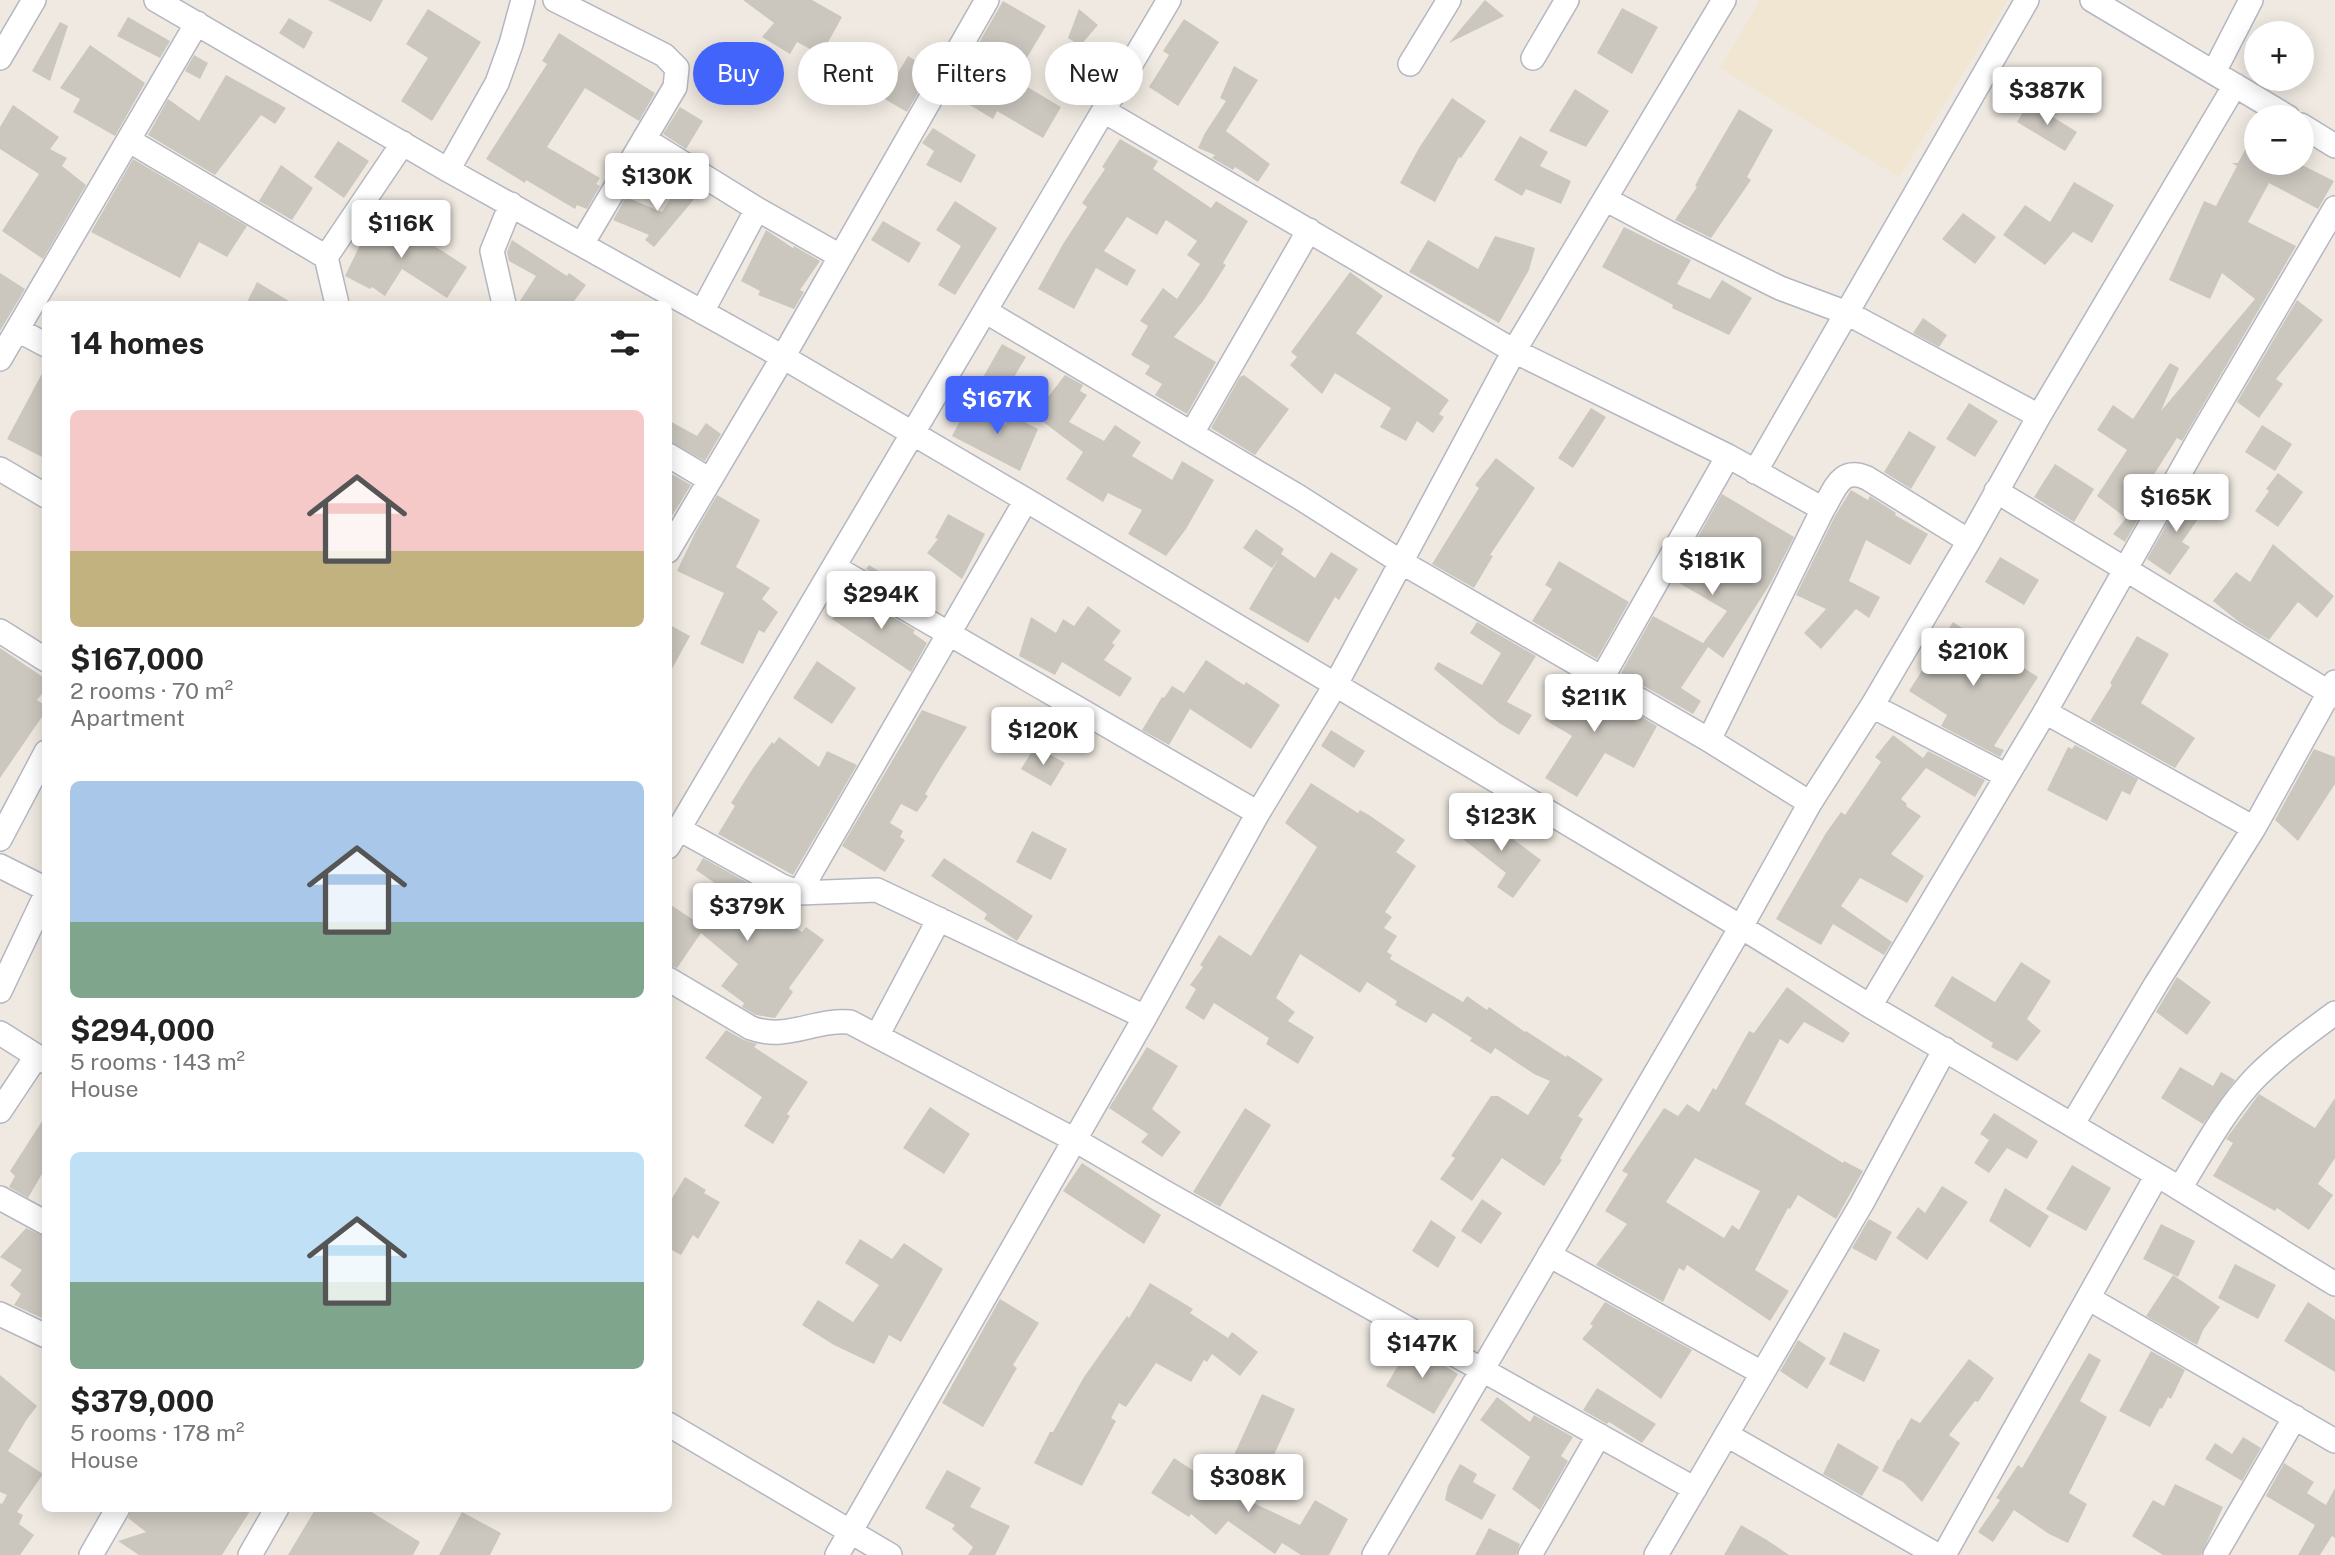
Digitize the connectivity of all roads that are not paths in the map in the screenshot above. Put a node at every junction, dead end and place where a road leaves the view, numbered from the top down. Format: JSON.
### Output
{"nodes":[{"id":1,"x":34,"y":0,"type":"edge"},
{"id":2,"x":156,"y":0,"type":"edge"},
{"id":3,"x":523,"y":0,"type":"edge"},
{"id":4,"x":555,"y":0,"type":"edge"},
{"id":5,"x":988,"y":0,"type":"edge"},
{"id":6,"x":1449,"y":0,"type":"edge"},
{"id":7,"x":1567,"y":0,"type":"edge"},
{"id":8,"x":1724,"y":0,"type":"edge"},
{"id":9,"x":2027,"y":0,"type":"edge"},
{"id":10,"x":2092,"y":0,"type":"edge"},
{"id":11,"x":2251,"y":0,"type":"edge"},
{"id":12,"x":1161,"y":3,"type":"edge"},
{"id":13,"x":197,"y":23,"type":"junction"},
{"id":14,"x":0,"y":58,"type":"edge"},
{"id":15,"x":1533,"y":58,"type":"dead end"},
{"id":16,"x":1410,"y":64,"type":"dead end"},
{"id":17,"x":2214,"y":72,"type":"junction"},
{"id":18,"x":2235,"y":85,"type":"junction"},
{"id":19,"x":2268,"y":105,"type":"edge"},
{"id":20,"x":1104,"y":111,"type":"junction"},
{"id":21,"x":2314,"y":133,"type":"edge"},
{"id":22,"x":644,"y":139,"type":"junction"},
{"id":23,"x":130,"y":141,"type":"junction"},
{"id":24,"x":403,"y":143,"type":"junction"},
{"id":25,"x":2335,"y":146,"type":"edge"},
{"id":26,"x":449,"y":170,"type":"junction"},
{"id":27,"x":1605,"y":199,"type":"junction"},
{"id":28,"x":511,"y":204,"type":"junction"},
{"id":29,"x":2335,"y":208,"type":"edge"},
{"id":30,"x":757,"y":209,"type":"junction"},
{"id":31,"x":1309,"y":230,"type":"junction"},
{"id":32,"x":582,"y":244,"type":"junction"},
{"id":33,"x":841,"y":256,"type":"junction"},
{"id":34,"x":326,"y":257,"type":"junction"},
{"id":35,"x":336,"y":301,"type":"edge"},
{"id":36,"x":504,"y":301,"type":"edge"},
{"id":37,"x":985,"y":311,"type":"junction"},
{"id":38,"x":702,"y":312,"type":"junction"},
{"id":39,"x":1847,"y":313,"type":"junction"},
{"id":40,"x":18,"y":330,"type":"junction"},
{"id":41,"x":42,"y":343,"type":"edge"},
{"id":42,"x":1514,"y":351,"type":"junction"},
{"id":43,"x":783,"y":357,"type":"junction"},
{"id":44,"x":0,"y":359,"type":"edge"},
{"id":45,"x":2039,"y":416,"type":"junction"},
{"id":46,"x":1192,"y":433,"type":"junction"},
{"id":47,"x":913,"y":434,"type":"junction"},
{"id":48,"x":672,"y":456,"type":"edge"},
{"id":49,"x":1728,"y":456,"type":"junction"},
{"id":50,"x":0,"y":469,"type":"edge"},
{"id":51,"x":1755,"y":472,"type":"junction"},
{"id":52,"x":710,"y":480,"type":"junction"},
{"id":53,"x":1996,"y":491,"type":"junction"},
{"id":54,"x":42,"y":494,"type":"edge"},
{"id":55,"x":1026,"y":500,"type":"junction"},
{"id":56,"x":1823,"y":509,"type":"junction"},
{"id":57,"x":1969,"y":541,"type":"junction"},
{"id":58,"x":672,"y":544,"type":"edge"},
{"id":59,"x":1401,"y":562,"type":"junction"},
{"id":60,"x":834,"y":567,"type":"junction"},
{"id":61,"x":2126,"y":569,"type":"junction"},
{"id":62,"x":0,"y":631,"type":"edge"},
{"id":63,"x":947,"y":635,"type":"junction"},
{"id":64,"x":42,"y":657,"type":"edge"},
{"id":65,"x":1602,"y":678,"type":"junction"},
{"id":66,"x":1336,"y":684,"type":"junction"},
{"id":67,"x":2333,"y":690,"type":"edge"},
{"id":68,"x":1872,"y":706,"type":"junction"},
{"id":69,"x":2045,"y":712,"type":"junction"},
{"id":70,"x":1709,"y":740,"type":"junction"},
{"id":71,"x":42,"y":760,"type":"edge"},
{"id":72,"x":2007,"y":776,"type":"junction"},
{"id":73,"x":1810,"y":803,"type":"junction"},
{"id":74,"x":1258,"y":813,"type":"junction"},
{"id":75,"x":2254,"y":828,"type":"junction"},
{"id":76,"x":674,"y":838,"type":"edge"},
{"id":77,"x":0,"y":839,"type":"edge"},
{"id":78,"x":0,"y":866,"type":"edge"},
{"id":79,"x":42,"y":887,"type":"edge"},
{"id":80,"x":799,"y":893,"type":"junction"},
{"id":81,"x":42,"y":902,"type":"edge"},
{"id":82,"x":939,"y":919,"type":"junction"},
{"id":83,"x":1741,"y":927,"type":"junction"},
{"id":84,"x":672,"y":981,"type":"edge"},
{"id":85,"x":0,"y":991,"type":"edge"},
{"id":86,"x":1870,"y":1006,"type":"junction"},
{"id":87,"x":2335,"y":1013,"type":"edge"},
{"id":88,"x":1144,"y":1017,"type":"junction"},
{"id":89,"x":0,"y":1033,"type":"edge"},
{"id":90,"x":877,"y":1036,"type":"junction"},
{"id":91,"x":1945,"y":1049,"type":"junction"},
{"id":92,"x":41,"y":1060,"type":"edge"},
{"id":93,"x":0,"y":1111,"type":"edge"},
{"id":94,"x":2071,"y":1125,"type":"junction"},
{"id":95,"x":1075,"y":1140,"type":"junction"},
{"id":96,"x":2157,"y":1175,"type":"junction"},
{"id":97,"x":2179,"y":1188,"type":"junction"},
{"id":98,"x":0,"y":1198,"type":"edge"},
{"id":99,"x":42,"y":1221,"type":"edge"},
{"id":100,"x":1549,"y":1255,"type":"junction"},
{"id":101,"x":2335,"y":1284,"type":"edge"},
{"id":102,"x":2088,"y":1298,"type":"junction"},
{"id":103,"x":0,"y":1314,"type":"edge"},
{"id":104,"x":42,"y":1334,"type":"edge"},
{"id":105,"x":1483,"y":1370,"type":"junction"},
{"id":106,"x":1762,"y":1373,"type":"junction"},
{"id":107,"x":2295,"y":1418,"type":"junction"},
{"id":108,"x":672,"y":1426,"type":"edge"},
{"id":109,"x":1599,"y":1435,"type":"junction"},
{"id":110,"x":1727,"y":1435,"type":"junction"},
{"id":111,"x":2335,"y":1441,"type":"edge"},
{"id":112,"x":1695,"y":1489,"type":"junction"},
{"id":113,"x":116,"y":1512,"type":"edge"},
{"id":114,"x":276,"y":1512,"type":"edge"},
{"id":115,"x":851,"y":1532,"type":"junction"},
{"id":116,"x":1663,"y":1553,"type":"edge"},
{"id":117,"x":90,"y":1555,"type":"edge"},
{"id":118,"x":250,"y":1555,"type":"edge"},
{"id":119,"x":837,"y":1555,"type":"edge"},
{"id":120,"x":890,"y":1555,"type":"edge"},
{"id":121,"x":1374,"y":1555,"type":"edge"},
{"id":122,"x":1530,"y":1555,"type":"edge"},
{"id":123,"x":1937,"y":1555,"type":"edge"},
{"id":124,"x":1944,"y":1555,"type":"edge"},
{"id":125,"x":2215,"y":1555,"type":"edge"}],
"edges":[{"from":1,"to":14,"type":"street"},
{"from":2,"to":13,"type":"street"},
{"from":3,"to":26,"type":"street"},
{"from":4,"to":22,"type":"street"},
{"from":5,"to":33,"type":"street"},
{"from":6,"to":16,"type":"street"},
{"from":7,"to":15,"type":"street"},
{"from":8,"to":27,"type":"street"},
{"from":9,"to":39,"type":"street"},
{"from":10,"to":17,"type":"street"},
{"from":11,"to":17,"type":"street"},
{"from":12,"to":20,"type":"street"},
{"from":13,"to":23,"type":"street"},
{"from":13,"to":24,"type":"street"},
{"from":17,"to":18,"type":"street"},
{"from":18,"to":19,"type":"street"},
{"from":18,"to":45,"type":"street"},
{"from":20,"to":31,"type":"street"},
{"from":20,"to":37,"type":"street"},
{"from":21,"to":25,"type":"street"},
{"from":22,"to":30,"type":"street"},
{"from":22,"to":32,"type":"street"},
{"from":23,"to":34,"type":"street"},
{"from":23,"to":40,"type":"street"},
{"from":24,"to":26,"type":"street"},
{"from":24,"to":34,"type":"street"},
{"from":26,"to":28,"type":"street"},
{"from":27,"to":39,"type":"street"},
{"from":27,"to":42,"type":"street"},
{"from":28,"to":32,"type":"street"},
{"from":28,"to":36,"type":"street"},
{"from":29,"to":61,"type":"street"},
{"from":30,"to":33,"type":"street"},
{"from":30,"to":38,"type":"street"},
{"from":31,"to":42,"type":"street"},
{"from":31,"to":46,"type":"street"},
{"from":32,"to":38,"type":"street"},
{"from":33,"to":43,"type":"street"},
{"from":34,"to":35,"type":"street"},
{"from":37,"to":46,"type":"street"},
{"from":37,"to":47,"type":"street"},
{"from":38,"to":43,"type":"street"},
{"from":39,"to":45,"type":"street"},
{"from":39,"to":51,"type":"street"},
{"from":40,"to":41,"type":"street"},
{"from":40,"to":44,"type":"street"},
{"from":42,"to":49,"type":"street"},
{"from":42,"to":59,"type":"street"},
{"from":43,"to":47,"type":"street"},
{"from":43,"to":52,"type":"street"},
{"from":45,"to":53,"type":"street"},
{"from":46,"to":59,"type":"street"},
{"from":47,"to":55,"type":"street"},
{"from":47,"to":60,"type":"street"},
{"from":48,"to":52,"type":"street"},
{"from":49,"to":51,"type":"street"},
{"from":49,"to":65,"type":"street"},
{"from":50,"to":54,"type":"street"},
{"from":51,"to":56,"type":"street"},
{"from":52,"to":58,"type":"street"},
{"from":53,"to":57,"type":"street"},
{"from":53,"to":61,"type":"street"},
{"from":55,"to":63,"type":"street"},
{"from":55,"to":66,"type":"street"},
{"from":56,"to":57,"type":"street"},
{"from":56,"to":70,"type":"street"},
{"from":57,"to":68,"type":"street"},
{"from":59,"to":65,"type":"street"},
{"from":59,"to":66,"type":"street"},
{"from":60,"to":63,"type":"street"},
{"from":60,"to":76,"type":"street"},
{"from":61,"to":67,"type":"street"},
{"from":61,"to":69,"type":"street"},
{"from":62,"to":64,"type":"street"},
{"from":63,"to":74,"type":"street"},
{"from":63,"to":80,"type":"street"},
{"from":65,"to":70,"type":"street"},
{"from":66,"to":74,"type":"street"},
{"from":66,"to":83,"type":"street"},
{"from":67,"to":75,"type":"street"},
{"from":68,"to":72,"type":"street"},
{"from":68,"to":73,"type":"street"},
{"from":69,"to":72,"type":"street"},
{"from":69,"to":75,"type":"street"},
{"from":70,"to":73,"type":"street"},
{"from":71,"to":77,"type":"street"},
{"from":72,"to":86,"type":"street"},
{"from":73,"to":83,"type":"street"},
{"from":74,"to":88,"type":"street"},
{"from":75,"to":94,"type":"street"},
{"from":76,"to":80,"type":"street"},
{"from":78,"to":79,"type":"street"},
{"from":80,"to":82,"type":"street"},
{"from":81,"to":85,"type":"street"},
{"from":82,"to":88,"type":"street"},
{"from":82,"to":90,"type":"street"},
{"from":83,"to":86,"type":"street"},
{"from":83,"to":100,"type":"street"},
{"from":84,"to":90,"type":"street"},
{"from":86,"to":91,"type":"street"},
{"from":87,"to":97,"type":"street"},
{"from":88,"to":95,"type":"street"},
{"from":89,"to":92,"type":"street"},
{"from":90,"to":95,"type":"street"},
{"from":91,"to":94,"type":"street"},
{"from":91,"to":106,"type":"street"},
{"from":92,"to":93,"type":"street"},
{"from":94,"to":96,"type":"street"},
{"from":95,"to":105,"type":"street"},
{"from":95,"to":115,"type":"street"},
{"from":96,"to":97,"type":"street"},
{"from":96,"to":102,"type":"street"},
{"from":97,"to":101,"type":"street"},
{"from":98,"to":99,"type":"street"},
{"from":100,"to":105,"type":"street"},
{"from":100,"to":106,"type":"street"},
{"from":102,"to":107,"type":"street"},
{"from":102,"to":124,"type":"street"},
{"from":103,"to":104,"type":"street"},
{"from":105,"to":109,"type":"street"},
{"from":105,"to":121,"type":"street"},
{"from":106,"to":110,"type":"street"},
{"from":107,"to":111,"type":"street"},
{"from":107,"to":125,"type":"street"},
{"from":108,"to":115,"type":"street"},
{"from":109,"to":112,"type":"street"},
{"from":109,"to":122,"type":"street"},
{"from":110,"to":112,"type":"street"},
{"from":110,"to":123,"type":"street"},
{"from":112,"to":116,"type":"street"},
{"from":113,"to":117,"type":"street"},
{"from":114,"to":118,"type":"street"},
{"from":115,"to":119,"type":"street"},
{"from":115,"to":120,"type":"street"}]}
